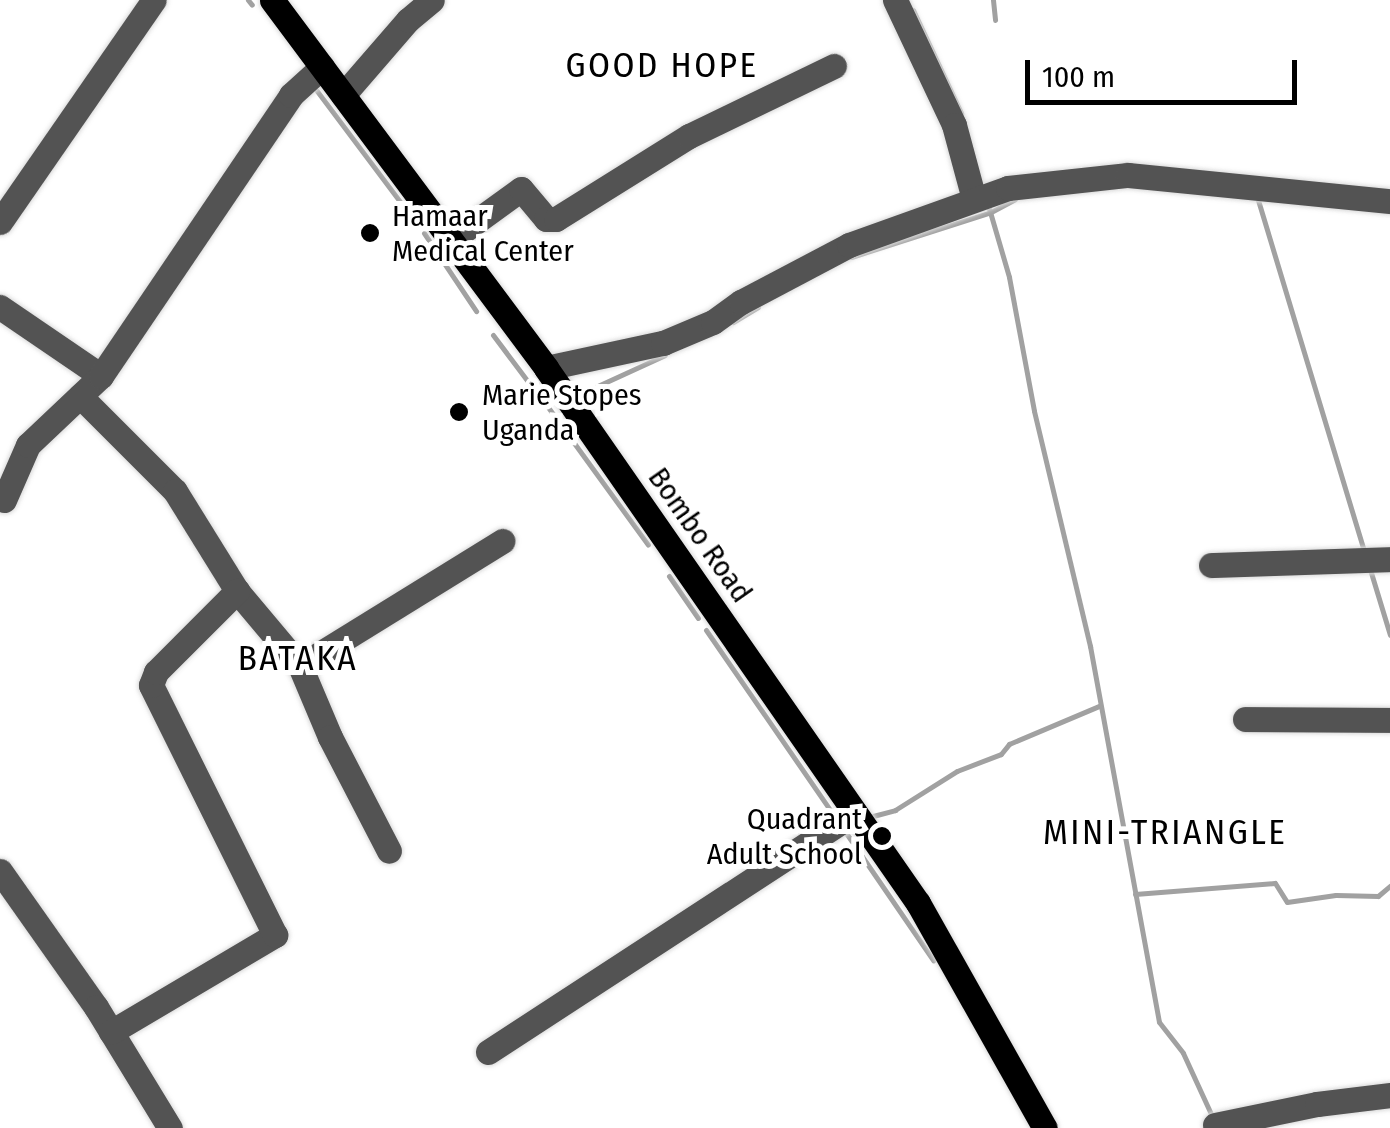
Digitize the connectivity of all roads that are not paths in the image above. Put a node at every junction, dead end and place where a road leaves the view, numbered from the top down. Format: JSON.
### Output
{"nodes":[{"id":1,"x":154,"y":0,"type":"edge"},
{"id":2,"x":272,"y":0,"type":"edge"},
{"id":3,"x":432,"y":0,"type":"edge"},
{"id":4,"x":895,"y":0,"type":"edge"},
{"id":5,"x":834,"y":66,"type":"dead end"},
{"id":6,"x":322,"y":67,"type":"junction"},
{"id":7,"x":343,"y":94,"type":"junction"},
{"id":8,"x":985,"y":196,"type":"junction"},
{"id":9,"x":1390,"y":201,"type":"edge"},
{"id":10,"x":0,"y":222,"type":"edge"},
{"id":11,"x":452,"y":239,"type":"junction"},
{"id":12,"x":0,"y":307,"type":"edge"},
{"id":13,"x":546,"y":368,"type":"junction"},
{"id":14,"x":101,"y":376,"type":"junction"},
{"id":15,"x":80,"y":396,"type":"junction"},
{"id":16,"x":4,"y":500,"type":"dead end"},
{"id":17,"x":502,"y":541,"type":"dead end"},
{"id":18,"x":1390,"y":559,"type":"edge"},
{"id":19,"x":1211,"y":565,"type":"dead end"},
{"id":20,"x":237,"y":591,"type":"junction"},
{"id":21,"x":300,"y":666,"type":"junction"},
{"id":22,"x":1245,"y":719,"type":"dead end"},
{"id":23,"x":1390,"y":720,"type":"edge"},
{"id":24,"x":855,"y":814,"type":"junction"},
{"id":25,"x":389,"y":851,"type":"dead end"},
{"id":26,"x":0,"y":871,"type":"edge"},
{"id":27,"x":111,"y":1032,"type":"junction"},
{"id":28,"x":488,"y":1052,"type":"dead end"},
{"id":29,"x":1390,"y":1095,"type":"edge"},
{"id":30,"x":1215,"y":1125,"type":"dead end"},
{"id":31,"x":170,"y":1128,"type":"edge"},
{"id":32,"x":1045,"y":1128,"type":"edge"}],
"edges":[{"from":1,"to":10,"type":"street"},
{"from":2,"to":6,"type":"main road","name":"Bombo Road"},
{"from":3,"to":7,"type":"street"},
{"from":4,"to":8,"type":"street"},
{"from":5,"to":11,"type":"street"},
{"from":6,"to":7,"type":"main road","name":"Bombo Road"},
{"from":6,"to":14,"type":"street"},
{"from":7,"to":11,"type":"main road","name":"Bombo Road"},
{"from":8,"to":9,"type":"street"},
{"from":8,"to":13,"type":"street"},
{"from":11,"to":13,"type":"main road","name":"Bombo Road"},
{"from":12,"to":14,"type":"street"},
{"from":13,"to":24,"type":"main road","name":"Bombo Road"},
{"from":14,"to":15,"type":"street"},
{"from":15,"to":16,"type":"street"},
{"from":15,"to":20,"type":"street"},
{"from":17,"to":21,"type":"street"},
{"from":18,"to":19,"type":"street"},
{"from":20,"to":21,"type":"street"},
{"from":20,"to":27,"type":"street"},
{"from":21,"to":25,"type":"street"},
{"from":22,"to":23,"type":"street"},
{"from":24,"to":28,"type":"street"},
{"from":24,"to":32,"type":"main road","name":"Bombo Road"},
{"from":26,"to":27,"type":"street"},
{"from":27,"to":31,"type":"street"},
{"from":29,"to":30,"type":"street"}]}
